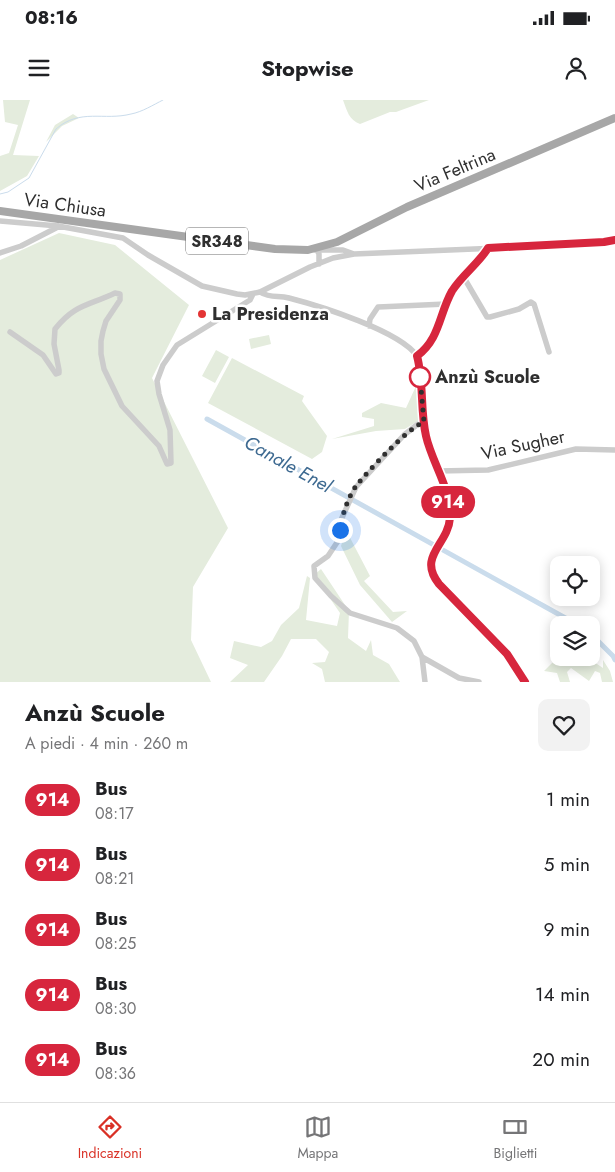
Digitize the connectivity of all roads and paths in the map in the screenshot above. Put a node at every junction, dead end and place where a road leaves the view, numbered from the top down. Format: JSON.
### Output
{"nodes":[{"id":1,"x":615,"y":118,"type":"edge"},
{"id":2,"x":0,"y":211,"type":"edge"},
{"id":3,"x":0,"y":221,"type":"edge"},
{"id":4,"x":58,"y":226,"type":"junction"},
{"id":5,"x":127,"y":229,"type":"joint"},
{"id":6,"x":615,"y":240,"type":"edge"},
{"id":7,"x":488,"y":248,"type":"junction"},
{"id":8,"x":312,"y":250,"type":"junction"},
{"id":9,"x":0,"y":252,"type":"edge"},
{"id":10,"x":354,"y":254,"type":"junction"},
{"id":11,"x":319,"y":264,"type":"junction"},
{"id":12,"x":464,"y":276,"type":"junction"},
{"id":13,"x":260,"y":292,"type":"junction"},
{"id":14,"x":253,"y":294,"type":"junction"},
{"id":15,"x":446,"y":304,"type":"junction"},
{"id":16,"x":369,"y":326,"type":"junction"},
{"id":17,"x":10,"y":332,"type":"dead end"},
{"id":18,"x":549,"y":352,"type":"dead end"},
{"id":19,"x":417,"y":356,"type":"junction"},
{"id":20,"x":424,"y":422,"type":"junction"},
{"id":21,"x":615,"y":450,"type":"edge"},
{"id":22,"x":438,"y":472,"type":"junction"},
{"id":23,"x":422,"y":657,"type":"junction"},
{"id":24,"x":425,"y":682,"type":"edge"},
{"id":25,"x":479,"y":682,"type":"edge"},
{"id":26,"x":525,"y":682,"type":"edge"}],
"edges":[{"from":1,"to":8,"type":"main road","name":"Via Feltrina"},
{"from":2,"to":5,"type":"main road","name":"Via Chiusa","number":"SR348"},
{"from":3,"to":4,"type":"street"},
{"from":4,"to":9,"type":"street"},
{"from":4,"to":14,"type":"street"},
{"from":5,"to":8,"type":"main road","name":"Via Feltrina","number":"SR348"},
{"from":6,"to":7,"type":"street","name":"Via Feltrina"},
{"from":7,"to":10,"type":"street","name":"Via Feltrina"},
{"from":7,"to":12,"type":"street"},
{"from":8,"to":10,"type":"street","name":"Via Feltrina"},
{"from":8,"to":11,"type":"street"},
{"from":10,"to":11,"type":"street"},
{"from":11,"to":13,"type":"street"},
{"from":12,"to":15,"type":"street"},
{"from":12,"to":18,"type":"street"},
{"from":13,"to":14,"type":"street"},
{"from":13,"to":16,"type":"street"},
{"from":14,"to":17,"type":"street"},
{"from":15,"to":16,"type":"street"},
{"from":15,"to":19,"type":"street"},
{"from":16,"to":19,"type":"street"},
{"from":19,"to":20,"type":"street"},
{"from":20,"to":22,"type":"street"},
{"from":20,"to":23,"type":"street"},
{"from":21,"to":22,"type":"street","name":"Via Sugher"},
{"from":22,"to":26,"type":"street"},
{"from":23,"to":24,"type":"street"},
{"from":23,"to":25,"type":"street"}]}
